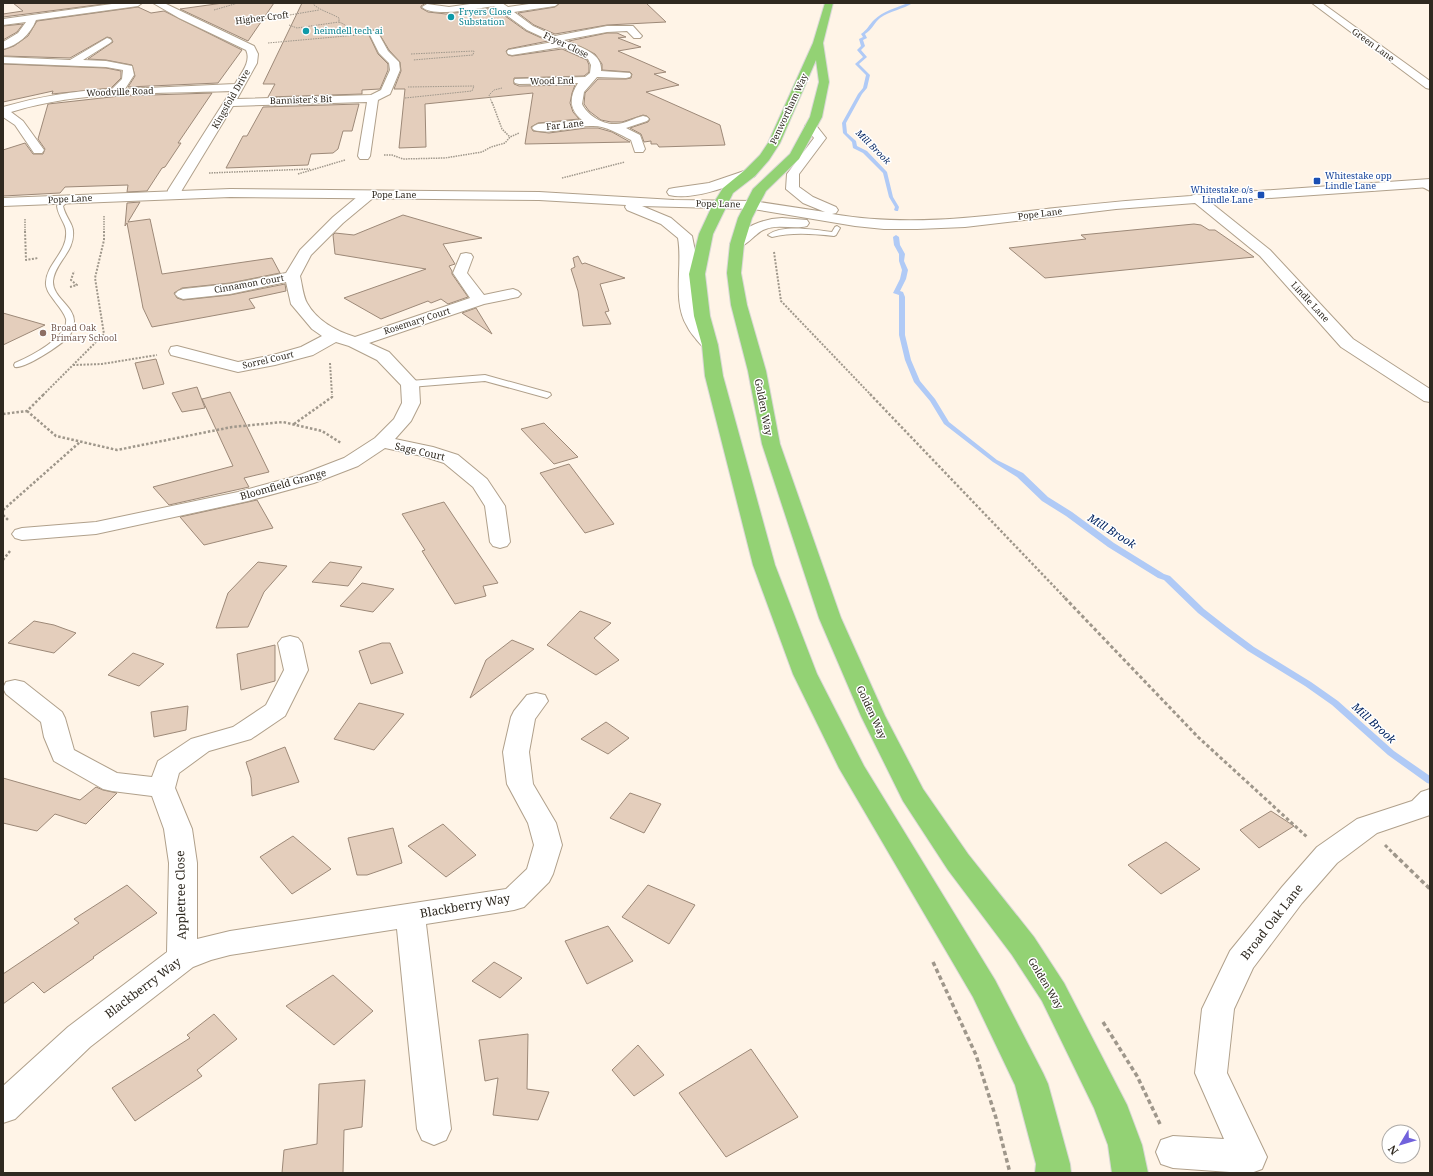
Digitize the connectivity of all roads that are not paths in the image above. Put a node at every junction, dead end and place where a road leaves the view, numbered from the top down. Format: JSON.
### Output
{"nodes":[{"id":1,"x":138,"y":3,"type":"edge"},
{"id":2,"x":158,"y":3,"type":"edge"},
{"id":3,"x":496,"y":3,"type":"edge"},
{"id":4,"x":554,"y":3,"type":"edge"},
{"id":5,"x":829,"y":3,"type":"edge"},
{"id":6,"x":1316,"y":3,"type":"edge"},
{"id":7,"x":427,"y":7,"type":"dead end"},
{"id":8,"x":507,"y":10,"type":"junction"},
{"id":9,"x":32,"y":18,"type":"junction"},
{"id":10,"x":3,"y":22,"type":"edge"},
{"id":11,"x":374,"y":33,"type":"road end"},
{"id":12,"x":638,"y":36,"type":"dead end"},
{"id":13,"x":107,"y":41,"type":"dead end"},
{"id":14,"x":558,"y":42,"type":"junction"},
{"id":15,"x":818,"y":43,"type":"junction"},
{"id":16,"x":3,"y":46,"type":"edge"},
{"id":17,"x":512,"y":52,"type":"dead end"},
{"id":18,"x":3,"y":60,"type":"edge"},
{"id":19,"x":73,"y":62,"type":"junction"},
{"id":20,"x":595,"y":74,"type":"junction"},
{"id":21,"x":626,"y":75,"type":"dead end"},
{"id":22,"x":585,"y":80,"type":"junction"},
{"id":23,"x":519,"y":81,"type":"road end"},
{"id":24,"x":1430,"y":86,"type":"edge"},
{"id":25,"x":238,"y":87,"type":"junction"},
{"id":26,"x":115,"y":92,"type":"junction"},
{"id":27,"x":373,"y":99,"type":"junction"},
{"id":28,"x":229,"y":103,"type":"junction"},
{"id":29,"x":3,"y":112,"type":"edge"},
{"id":30,"x":643,"y":119,"type":"dead end"},
{"id":31,"x":593,"y":122,"type":"junction"},
{"id":32,"x":811,"y":126,"type":"junction"},
{"id":33,"x":538,"y":128,"type":"road end"},
{"id":34,"x":616,"y":128,"type":"junction"},
{"id":35,"x":639,"y":149,"type":"road end"},
{"id":36,"x":38,"y":150,"type":"dead end"},
{"id":37,"x":364,"y":156,"type":"road end"},
{"id":38,"x":750,"y":173,"type":"junction"},
{"id":39,"x":1427,"y":186,"type":"edge"},
{"id":40,"x":174,"y":195,"type":"junction"},
{"id":41,"x":368,"y":195,"type":"junction"},
{"id":42,"x":566,"y":197,"type":"junction"},
{"id":43,"x":1196,"y":198,"type":"junction"},
{"id":44,"x":66,"y":200,"type":"junction"},
{"id":45,"x":602,"y":200,"type":"junction"},
{"id":46,"x":3,"y":202,"type":"edge"},
{"id":47,"x":720,"y":204,"type":"junction"},
{"id":48,"x":753,"y":205,"type":"junction"},
{"id":49,"x":871,"y":224,"type":"junction"},
{"id":50,"x":917,"y":225,"type":"junction"},
{"id":51,"x":836,"y":228,"type":"junction"},
{"id":52,"x":772,"y":235,"type":"road end"},
{"id":53,"x":737,"y":244,"type":"junction"},
{"id":54,"x":466,"y":257,"type":"dead end"},
{"id":55,"x":292,"y":276,"type":"junction"},
{"id":56,"x":183,"y":294,"type":"dead end"},
{"id":57,"x":513,"y":294,"type":"dead end"},
{"id":58,"x":480,"y":300,"type":"junction"},
{"id":59,"x":334,"y":336,"type":"junction"},
{"id":60,"x":355,"y":342,"type":"junction"},
{"id":61,"x":710,"y":345,"type":"junction"},
{"id":62,"x":177,"y":351,"type":"road end"},
{"id":63,"x":18,"y":364,"type":"dead end"},
{"id":64,"x":410,"y":384,"type":"junction"},
{"id":65,"x":547,"y":395,"type":"dead end"},
{"id":66,"x":1430,"y":397,"type":"edge"},
{"id":67,"x":382,"y":442,"type":"junction"},
{"id":68,"x":22,"y":534,"type":"dead end"},
{"id":69,"x":500,"y":542,"type":"dead end"},
{"id":70,"x":290,"y":643,"type":"dead end"},
{"id":71,"x":15,"y":688,"type":"dead end"},
{"id":72,"x":536,"y":701,"type":"dead end"},
{"id":73,"x":162,"y":788,"type":"junction"},
{"id":74,"x":1426,"y":803,"type":"edge"},
{"id":75,"x":410,"y":916,"type":"junction"},
{"id":76,"x":182,"y":958,"type":"junction"},
{"id":77,"x":3,"y":1108,"type":"edge"},
{"id":78,"x":434,"y":1128,"type":"dead end"},
{"id":79,"x":1173,"y":1152,"type":"dead end"},
{"id":80,"x":1053,"y":1173,"type":"edge"},
{"id":81,"x":1130,"y":1173,"type":"edge"}],
"edges":[{"from":1,"to":9,"type":"street"},
{"from":2,"to":25,"type":"street","name":"Kingsfold Drive"},
{"from":3,"to":7,"type":"street"},
{"from":3,"to":8,"type":"street","name":"Fryer Close"},
{"from":4,"to":8,"type":"street"},
{"from":5,"to":15,"type":"highway","name":"Penwortham Way"},
{"from":6,"to":24,"type":"street","name":"Green Lane"},
{"from":8,"to":14,"type":"street","name":"Fryer Close"},
{"from":9,"to":10,"type":"street"},
{"from":9,"to":16,"type":"street"},
{"from":11,"to":27,"type":"street"},
{"from":12,"to":14,"type":"street"},
{"from":13,"to":19,"type":"street"},
{"from":14,"to":17,"type":"street"},
{"from":14,"to":20,"type":"street","name":"Fryer Close"},
{"from":15,"to":32,"type":"highway","name":"Penwortham Way"},
{"from":15,"to":38,"type":"highway","name":"Penwortham Way"},
{"from":18,"to":19,"type":"street"},
{"from":19,"to":26,"type":"street"},
{"from":20,"to":21,"type":"street"},
{"from":20,"to":22,"type":"street"},
{"from":22,"to":23,"type":"street","name":"Wood End"},
{"from":22,"to":31,"type":"street","name":"Far Lane"},
{"from":25,"to":26,"type":"street","name":"Woodville Road"},
{"from":25,"to":28,"type":"street","name":"Kingsfold Drive"},
{"from":26,"to":29,"type":"street","name":"Woodville Road"},
{"from":27,"to":28,"type":"street","name":"Bannister's Bit"},
{"from":27,"to":37,"type":"street"},
{"from":28,"to":40,"type":"street","name":"Kingsfold Drive"},
{"from":29,"to":36,"type":"street"},
{"from":30,"to":34,"type":"street"},
{"from":31,"to":33,"type":"street","name":"Far Lane"},
{"from":31,"to":34,"type":"street","name":"Far Lane"},
{"from":32,"to":48,"type":"highway","name":"Penwortham Way"},
{"from":32,"to":49,"type":"street"},
{"from":34,"to":35,"type":"street","name":"Far Lane"},
{"from":38,"to":42,"type":"street"},
{"from":38,"to":47,"type":"highway","name":"Penwortham Way"},
{"from":39,"to":43,"type":"street","name":"Pope Lane"},
{"from":40,"to":41,"type":"street","name":"Pope Lane"},
{"from":40,"to":44,"type":"street","name":"Pope Lane"},
{"from":41,"to":42,"type":"street","name":"Pope Lane"},
{"from":41,"to":55,"type":"street"},
{"from":42,"to":45,"type":"street","name":"Pope Lane"},
{"from":43,"to":50,"type":"street","name":"Pope Lane"},
{"from":43,"to":66,"type":"street","name":"Lindle Lane"},
{"from":44,"to":46,"type":"street","name":"Pope Lane"},
{"from":44,"to":63,"type":"lane"},
{"from":45,"to":47,"type":"street","name":"Pope Lane"},
{"from":45,"to":61,"type":"street"},
{"from":47,"to":48,"type":"street","name":"Pope Lane"},
{"from":47,"to":61,"type":"highway"},
{"from":48,"to":49,"type":"street","name":"Pope Lane"},
{"from":48,"to":53,"type":"highway","name":"Golden Way"},
{"from":49,"to":50,"type":"street","name":"Pope Lane"},
{"from":50,"to":51,"type":"street"},
{"from":51,"to":52,"type":"lane"},
{"from":51,"to":53,"type":"street"},
{"from":53,"to":81,"type":"highway","name":"Golden Way"},
{"from":54,"to":58,"type":"street"},
{"from":55,"to":56,"type":"street","name":"Cinnamon Court"},
{"from":55,"to":59,"type":"street"},
{"from":57,"to":58,"type":"street","name":"Rosemary Court"},
{"from":58,"to":60,"type":"street","name":"Rosemary Court"},
{"from":59,"to":60,"type":"street"},
{"from":59,"to":62,"type":"street","name":"Sorrel Court"},
{"from":60,"to":64,"type":"street"},
{"from":61,"to":80,"type":"highway"},
{"from":64,"to":65,"type":"lane"},
{"from":64,"to":67,"type":"street","name":"Bloomfield Grange"},
{"from":67,"to":68,"type":"street","name":"Bloomfield Grange"},
{"from":67,"to":69,"type":"street","name":"Sage Court"},
{"from":70,"to":73,"type":"street"},
{"from":71,"to":73,"type":"street"},
{"from":72,"to":75,"type":"street","name":"Blackberry Way"},
{"from":73,"to":76,"type":"street","name":"Appletree Close"},
{"from":74,"to":79,"type":"street","name":"Broad Oak Lane"},
{"from":75,"to":76,"type":"street","name":"Blackberry Way"},
{"from":75,"to":78,"type":"street","name":"Blackberry Way"},
{"from":76,"to":77,"type":"street","name":"Blackberry Way"}]}
